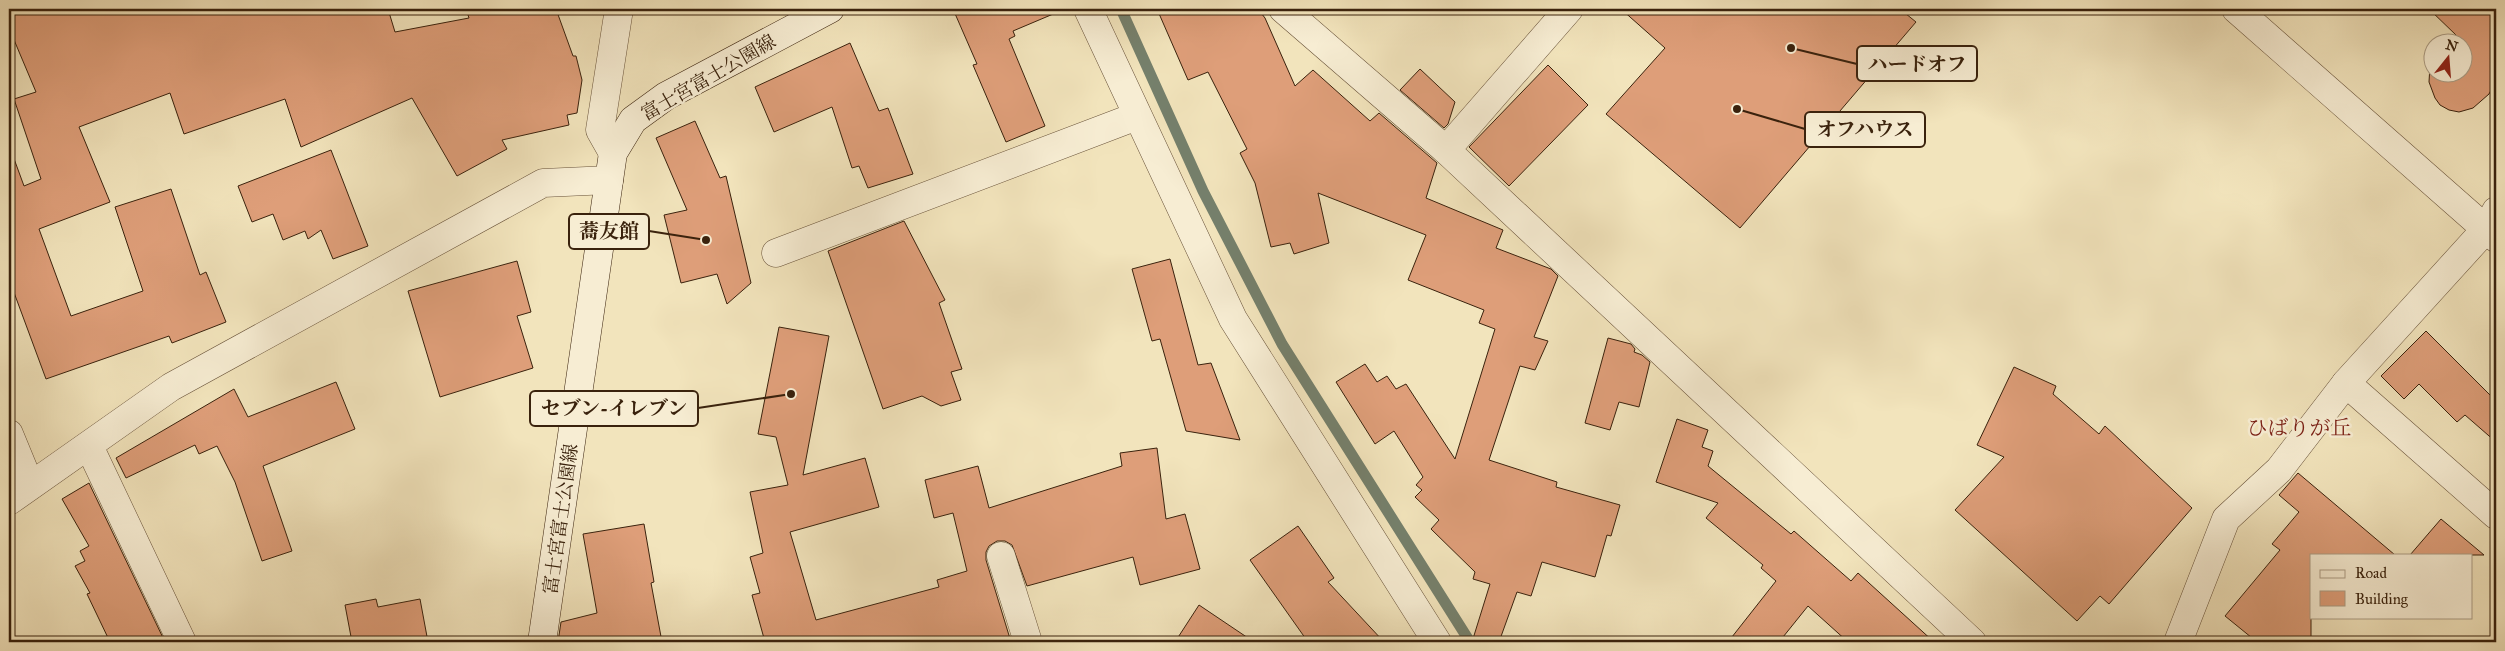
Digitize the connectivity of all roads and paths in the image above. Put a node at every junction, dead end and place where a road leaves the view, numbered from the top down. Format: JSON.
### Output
{"nodes":[{"id":1,"x":619,"y":9,"type":"edge"},
{"id":2,"x":830,"y":9,"type":"edge"},
{"id":3,"x":1088,"y":9,"type":"edge"},
{"id":4,"x":1283,"y":9,"type":"edge"},
{"id":5,"x":1569,"y":9,"type":"edge"},
{"id":6,"x":2236,"y":9,"type":"edge"},
{"id":7,"x":1137,"y":116,"type":"junction"},
{"id":8,"x":1446,"y":150,"type":"junction"},
{"id":9,"x":613,"y":153,"type":"junction"},
{"id":10,"x":609,"y":180,"type":"junction"},
{"id":11,"x":2493,"y":226,"type":"edge"},
{"id":12,"x":776,"y":253,"type":"dead end"},
{"id":13,"x":2346,"y":383,"type":"junction"},
{"id":14,"x":9,"y":434,"type":"edge"},
{"id":15,"x":89,"y":446,"type":"junction"},
{"id":16,"x":19,"y":493,"type":"edge"},
{"id":17,"x":2496,"y":514,"type":"edge"},
{"id":18,"x":1001,"y":556,"type":"dead end"},
{"id":19,"x":182,"y":642,"type":"edge"},
{"id":20,"x":542,"y":642,"type":"edge"},
{"id":21,"x":1028,"y":642,"type":"edge"},
{"id":22,"x":1437,"y":642,"type":"edge"},
{"id":23,"x":1972,"y":642,"type":"edge"},
{"id":24,"x":2178,"y":642,"type":"edge"}],
"edges":[{"from":1,"to":9,"type":"street"},
{"from":2,"to":9,"type":"street","name":"富士宮富士公園線"},
{"from":3,"to":7,"type":"street"},
{"from":4,"to":8,"type":"street"},
{"from":5,"to":8,"type":"street"},
{"from":6,"to":11,"type":"street"},
{"from":7,"to":12,"type":"street"},
{"from":7,"to":22,"type":"street"},
{"from":8,"to":23,"type":"street"},
{"from":9,"to":10,"type":"street","name":"富士宮富士公園線"},
{"from":10,"to":15,"type":"street"},
{"from":10,"to":20,"type":"street","name":"富士宮富士公園線"},
{"from":11,"to":13,"type":"street"},
{"from":13,"to":17,"type":"street"},
{"from":13,"to":24,"type":"street"},
{"from":14,"to":16,"type":"street"},
{"from":15,"to":16,"type":"street"},
{"from":15,"to":19,"type":"street"},
{"from":18,"to":21,"type":"street"}]}
